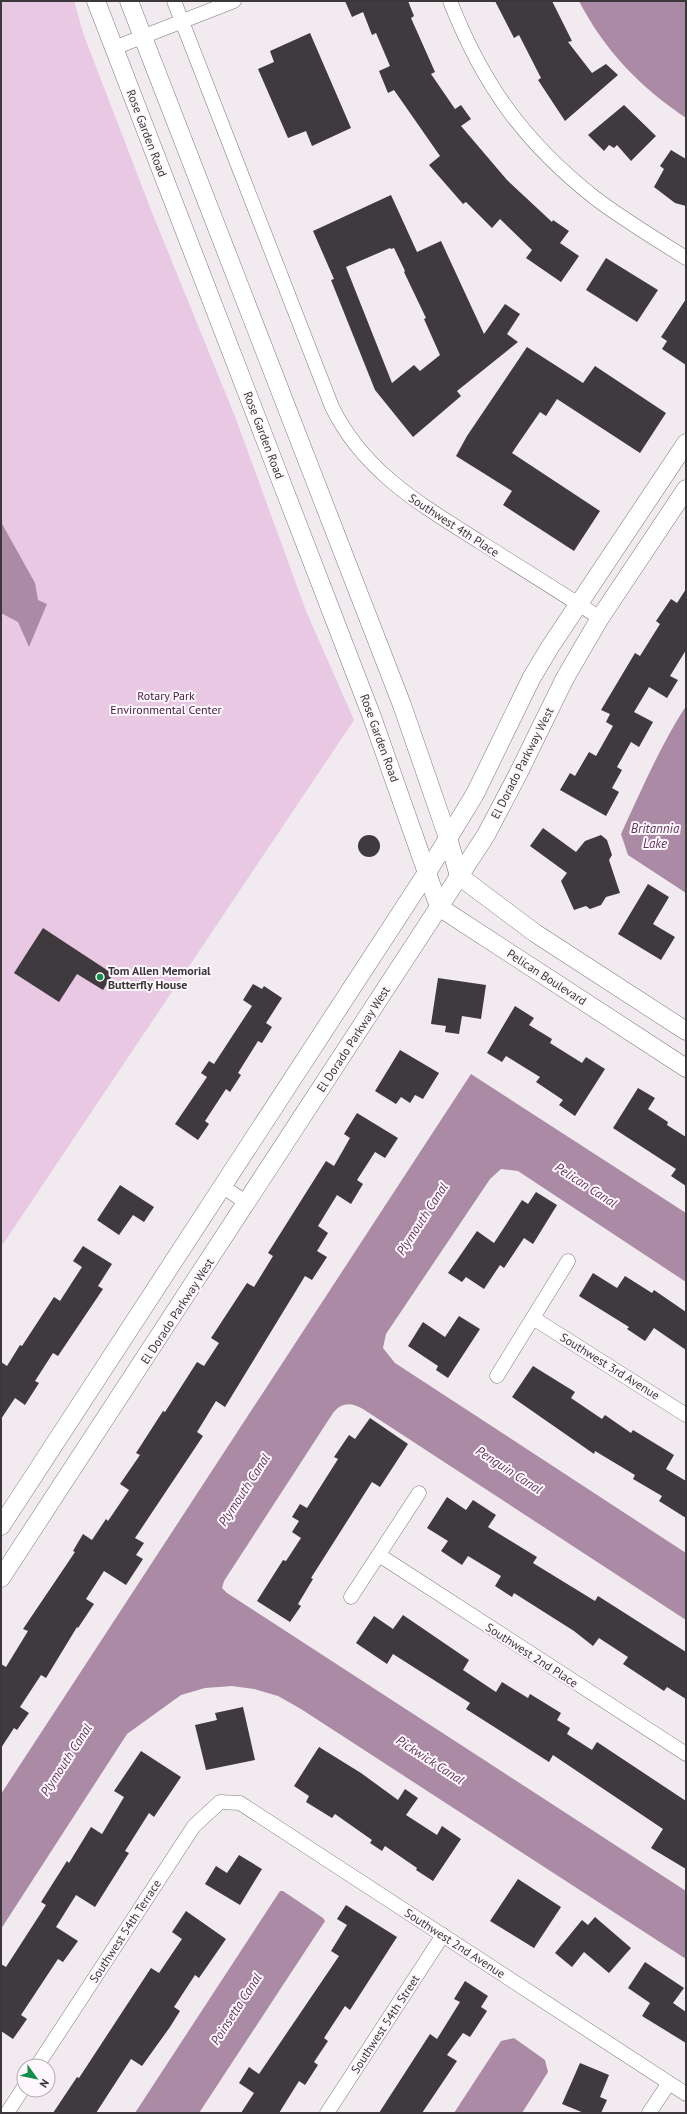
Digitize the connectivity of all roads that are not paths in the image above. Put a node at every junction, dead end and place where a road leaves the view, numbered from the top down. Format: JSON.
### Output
{"nodes":[{"id":1,"x":96,"y":1,"type":"edge"},
{"id":2,"x":129,"y":1,"type":"edge"},
{"id":3,"x":174,"y":1,"type":"edge"},
{"id":4,"x":234,"y":1,"type":"edge"},
{"id":5,"x":450,"y":1,"type":"edge"},
{"id":6,"x":182,"y":21,"type":"junction"},
{"id":7,"x":142,"y":37,"type":"junction"},
{"id":8,"x":114,"y":48,"type":"junction"},
{"id":9,"x":686,"y":258,"type":"edge"},
{"id":10,"x":686,"y":443,"type":"edge"},
{"id":11,"x":686,"y":489,"type":"edge"},
{"id":12,"x":578,"y":604,"type":"junction"},
{"id":13,"x":600,"y":618,"type":"junction"},
{"id":14,"x":448,"y":838,"type":"junction"},
{"id":15,"x":428,"y":871,"type":"junction"},
{"id":16,"x":459,"y":876,"type":"junction"},
{"id":17,"x":439,"y":907,"type":"junction"},
{"id":18,"x":686,"y":1031,"type":"edge"},
{"id":19,"x":686,"y":1068,"type":"edge"},
{"id":20,"x":222,"y":1186,"type":"junction"},
{"id":21,"x":247,"y":1203,"type":"junction"},
{"id":22,"x":568,"y":1261,"type":"dead end"},
{"id":23,"x":533,"y":1318,"type":"junction"},
{"id":24,"x":497,"y":1376,"type":"dead end"},
{"id":25,"x":686,"y":1415,"type":"edge"},
{"id":26,"x":419,"y":1493,"type":"dead end"},
{"id":27,"x":1,"y":1526,"type":"edge"},
{"id":28,"x":379,"y":1555,"type":"junction"},
{"id":29,"x":1,"y":1578,"type":"edge"},
{"id":30,"x":351,"y":1597,"type":"dead end"},
{"id":31,"x":686,"y":1754,"type":"edge"},
{"id":32,"x":220,"y":1802,"type":"joint"},
{"id":33,"x":443,"y":1935,"type":"junction"},
{"id":34,"x":42,"y":2058,"type":"edge"},
{"id":35,"x":669,"y":2083,"type":"junction"},
{"id":36,"x":686,"y":2094,"type":"edge"},
{"id":37,"x":17,"y":2098,"type":"edge"},
{"id":38,"x":7,"y":2113,"type":"edge"},
{"id":39,"x":327,"y":2113,"type":"edge"},
{"id":40,"x":650,"y":2113,"type":"edge"}],
"edges":[{"from":1,"to":8,"type":"street","name":"Rose Garden Road"},
{"from":2,"to":7,"type":"street"},
{"from":3,"to":6,"type":"street"},
{"from":4,"to":6,"type":"street"},
{"from":5,"to":9,"type":"street"},
{"from":6,"to":7,"type":"street"},
{"from":6,"to":12,"type":"street","name":"Southwest 4th Place"},
{"from":7,"to":8,"type":"street"},
{"from":7,"to":14,"type":"street"},
{"from":8,"to":15,"type":"street","name":"Rose Garden Road"},
{"from":10,"to":12,"type":"street"},
{"from":11,"to":13,"type":"street","name":"El Dorado Parkway West"},
{"from":12,"to":13,"type":"street","name":"Southwest 4th Place"},
{"from":12,"to":14,"type":"street"},
{"from":13,"to":16,"type":"street","name":"El Dorado Parkway West"},
{"from":14,"to":15,"type":"street"},
{"from":14,"to":16,"type":"street"},
{"from":15,"to":17,"type":"street"},
{"from":15,"to":20,"type":"street"},
{"from":16,"to":17,"type":"street","name":"El Dorado Parkway West"},
{"from":16,"to":18,"type":"street"},
{"from":17,"to":19,"type":"street","name":"Pelican Boulevard"},
{"from":17,"to":21,"type":"street","name":"El Dorado Parkway West"},
{"from":20,"to":21,"type":"street"},
{"from":20,"to":27,"type":"street"},
{"from":21,"to":29,"type":"street","name":"El Dorado Parkway West"},
{"from":22,"to":23,"type":"street"},
{"from":23,"to":24,"type":"street"},
{"from":23,"to":25,"type":"street","name":"Southwest 3rd Avenue"},
{"from":26,"to":28,"type":"street"},
{"from":28,"to":30,"type":"street"},
{"from":28,"to":31,"type":"street","name":"Southwest 2nd Place"},
{"from":32,"to":33,"type":"street","name":"Southwest 2nd Avenue"},
{"from":32,"to":34,"type":"street","name":"Southwest 54th Terrace"},
{"from":33,"to":35,"type":"street","name":"Southwest 2nd Avenue"},
{"from":33,"to":39,"type":"street","name":"Southwest 54th Street"},
{"from":35,"to":36,"type":"street","name":"Southwest 2nd Avenue"},
{"from":35,"to":40,"type":"street"},
{"from":37,"to":38,"type":"street"}]}
